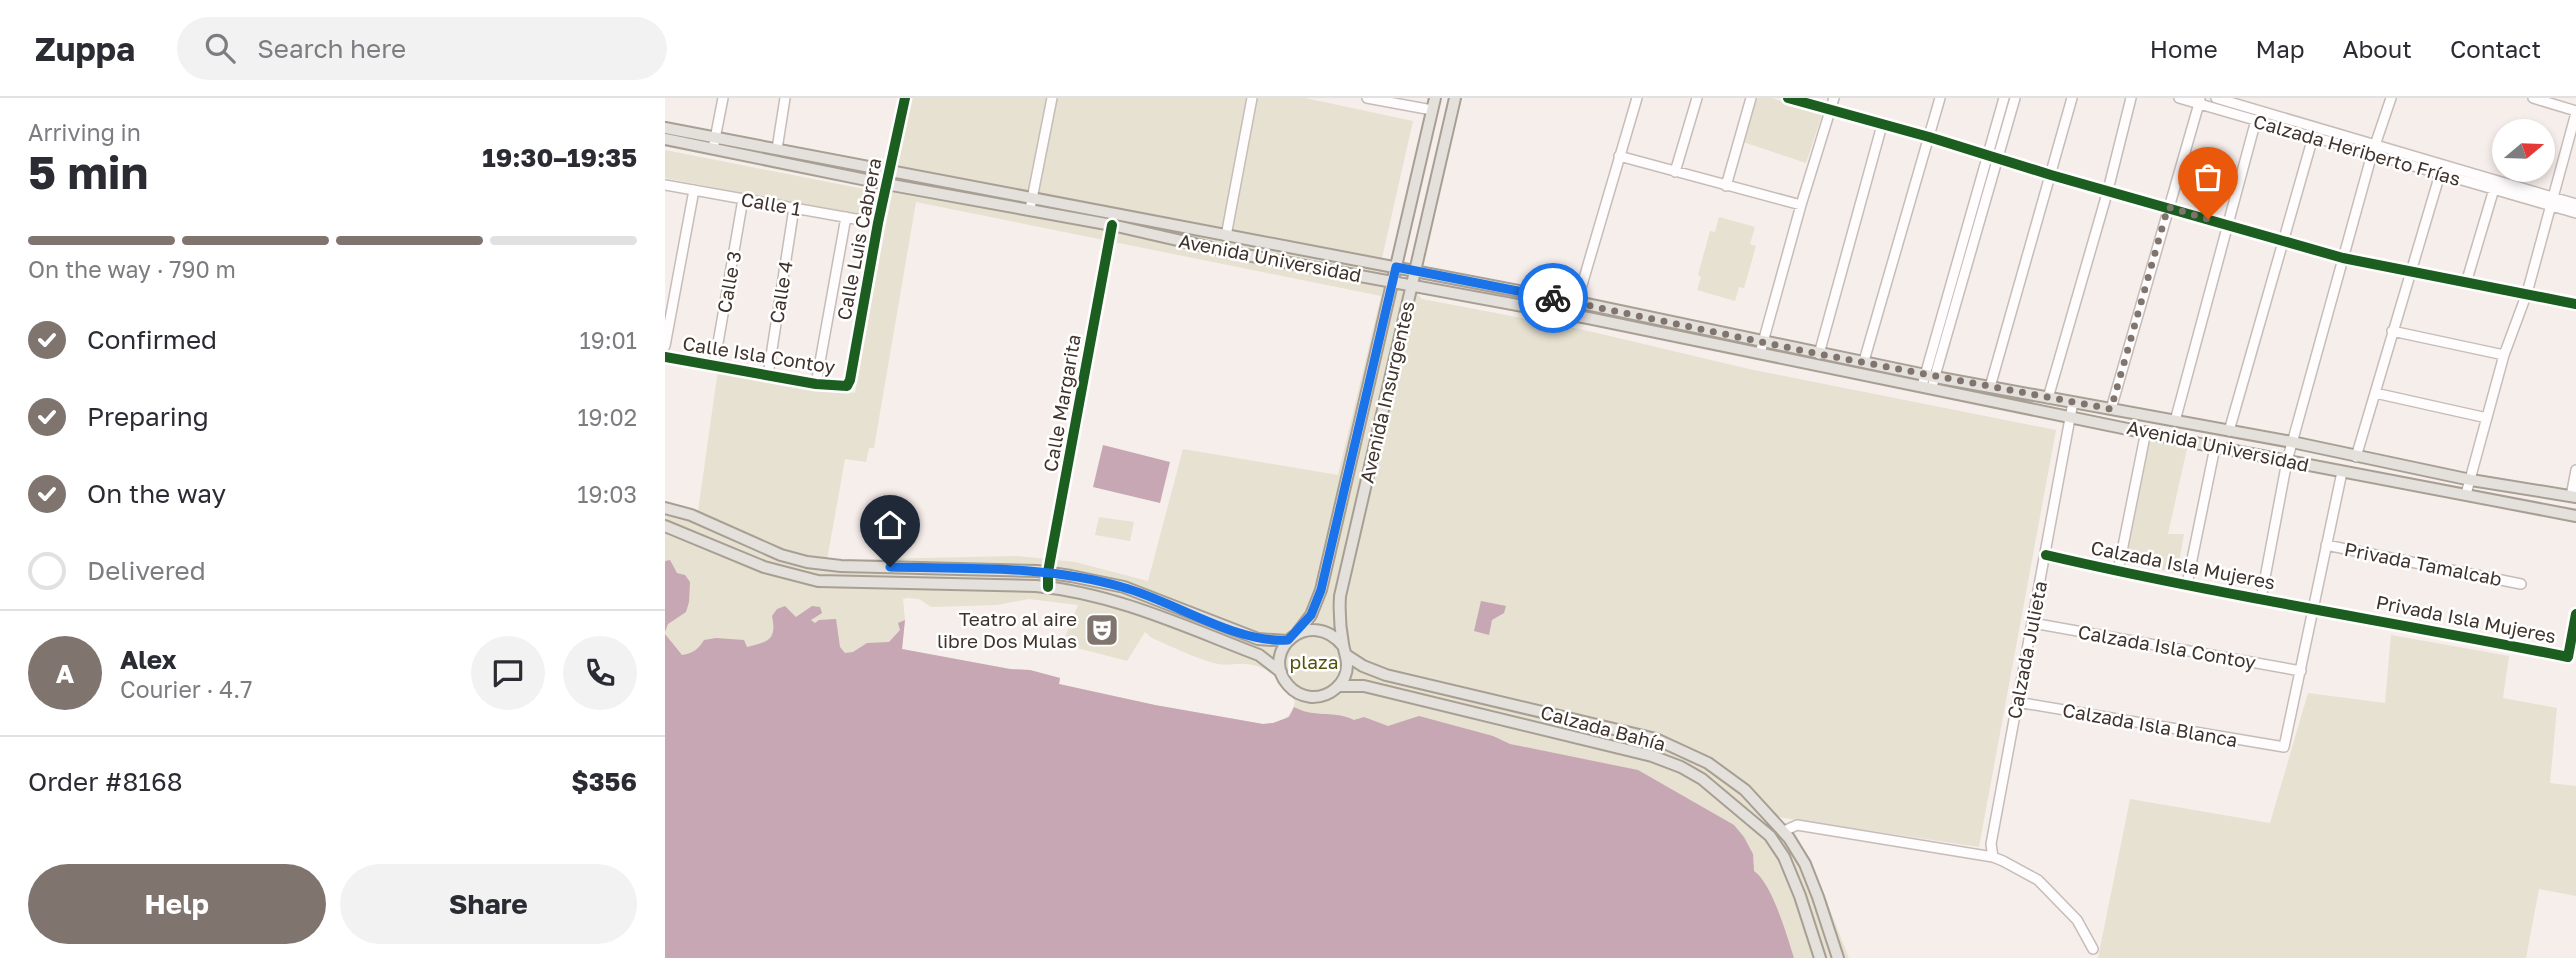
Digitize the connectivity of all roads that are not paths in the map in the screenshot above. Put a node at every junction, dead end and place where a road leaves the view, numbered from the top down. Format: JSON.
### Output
{"nodes":[{"id":1,"x":723,"y":98,"type":"edge"},
{"id":2,"x":785,"y":98,"type":"edge"},
{"id":3,"x":905,"y":98,"type":"edge"},
{"id":4,"x":1052,"y":98,"type":"edge"},
{"id":5,"x":1252,"y":98,"type":"edge"},
{"id":6,"x":1367,"y":98,"type":"edge"},
{"id":7,"x":1455,"y":98,"type":"edge"},
{"id":8,"x":1637,"y":98,"type":"edge"},
{"id":9,"x":1697,"y":98,"type":"edge"},
{"id":10,"x":1751,"y":98,"type":"edge"},
{"id":11,"x":1788,"y":98,"type":"edge"},
{"id":12,"x":1834,"y":98,"type":"edge"},
{"id":13,"x":1940,"y":98,"type":"edge"},
{"id":14,"x":2004,"y":98,"type":"edge"},
{"id":15,"x":2015,"y":98,"type":"edge"},
{"id":16,"x":2072,"y":98,"type":"edge"},
{"id":17,"x":2131,"y":98,"type":"edge"},
{"id":18,"x":2179,"y":98,"type":"edge"},
{"id":19,"x":2216,"y":98,"type":"edge"},
{"id":20,"x":2391,"y":98,"type":"edge"},
{"id":21,"x":2533,"y":98,"type":"edge"},
{"id":22,"x":2200,"y":101,"type":"edge"},
{"id":23,"x":1433,"y":104,"type":"edge"},
{"id":24,"x":1831,"y":110,"type":"junction"},
{"id":25,"x":2576,"y":112,"type":"edge"},
{"id":26,"x":2256,"y":120,"type":"junction"},
{"id":27,"x":1882,"y":125,"type":"junction"},
{"id":28,"x":665,"y":128,"type":"edge"},
{"id":29,"x":2313,"y":136,"type":"junction"},
{"id":30,"x":1929,"y":137,"type":"junction"},
{"id":31,"x":665,"y":139,"type":"edge"},
{"id":32,"x":714,"y":143,"type":"junction"},
{"id":33,"x":777,"y":149,"type":"junction"},
{"id":34,"x":2374,"y":150,"type":"junction"},
{"id":35,"x":1987,"y":155,"type":"junction"},
{"id":36,"x":1619,"y":156,"type":"junction"},
{"id":37,"x":1998,"y":157,"type":"junction"},
{"id":38,"x":890,"y":169,"type":"junction"},
{"id":39,"x":1675,"y":172,"type":"junction"},
{"id":40,"x":2440,"y":174,"type":"junction"},
{"id":41,"x":2051,"y":175,"type":"junction"},
{"id":42,"x":885,"y":184,"type":"junction"},
{"id":43,"x":665,"y":185,"type":"edge"},
{"id":44,"x":1726,"y":186,"type":"junction"},
{"id":45,"x":2494,"y":189,"type":"junction"},
{"id":46,"x":694,"y":190,"type":"junction"},
{"id":47,"x":2108,"y":190,"type":"junction"},
{"id":48,"x":1032,"y":196,"type":"junction"},
{"id":49,"x":743,"y":199,"type":"junction"},
{"id":50,"x":2551,"y":201,"type":"junction"},
{"id":51,"x":2576,"y":204,"type":"edge"},
{"id":52,"x":1801,"y":205,"type":"junction"},
{"id":53,"x":2168,"y":207,"type":"junction"},
{"id":54,"x":794,"y":208,"type":"junction"},
{"id":55,"x":1030,"y":209,"type":"junction"},
{"id":56,"x":2576,"y":213,"type":"edge"},
{"id":57,"x":846,"y":217,"type":"junction"},
{"id":58,"x":878,"y":223,"type":"junction"},
{"id":59,"x":1112,"y":225,"type":"junction"},
{"id":60,"x":2227,"y":226,"type":"junction"},
{"id":61,"x":1226,"y":236,"type":"junction"},
{"id":62,"x":2283,"y":240,"type":"junction"},
{"id":63,"x":2343,"y":258,"type":"junction"},
{"id":64,"x":1396,"y":267,"type":"junction"},
{"id":65,"x":1415,"y":271,"type":"junction"},
{"id":66,"x":2409,"y":272,"type":"junction"},
{"id":67,"x":1392,"y":282,"type":"junction"},
{"id":68,"x":2466,"y":284,"type":"junction"},
{"id":69,"x":1412,"y":286,"type":"junction"},
{"id":70,"x":2527,"y":293,"type":"junction"},
{"id":71,"x":1577,"y":302,"type":"junction"},
{"id":72,"x":2576,"y":304,"type":"edge"},
{"id":73,"x":2392,"y":331,"type":"junction"},
{"id":74,"x":665,"y":346,"type":"edge"},
{"id":75,"x":1761,"y":347,"type":"junction"},
{"id":76,"x":1819,"y":354,"type":"junction"},
{"id":77,"x":2504,"y":355,"type":"junction"},
{"id":78,"x":665,"y":358,"type":"edge"},
{"id":79,"x":1864,"y":361,"type":"junction"},
{"id":80,"x":714,"y":366,"type":"junction"},
{"id":81,"x":768,"y":375,"type":"junction"},
{"id":82,"x":1930,"y":375,"type":"junction"},
{"id":83,"x":816,"y":383,"type":"junction"},
{"id":84,"x":847,"y":386,"type":"joint"},
{"id":85,"x":1927,"y":387,"type":"junction"},
{"id":86,"x":1990,"y":387,"type":"junction"},
{"id":87,"x":2375,"y":393,"type":"junction"},
{"id":88,"x":2048,"y":398,"type":"junction"},
{"id":89,"x":2073,"y":402,"type":"junction"},
{"id":90,"x":2111,"y":409,"type":"junction"},
{"id":91,"x":2070,"y":417,"type":"junction"},
{"id":92,"x":2487,"y":418,"type":"junction"},
{"id":93,"x":2175,"y":421,"type":"junction"},
{"id":94,"x":1359,"y":425,"type":"junction"},
{"id":95,"x":2146,"y":431,"type":"junction"},
{"id":96,"x":2229,"y":431,"type":"junction"},
{"id":97,"x":1378,"y":432,"type":"junction"},
{"id":98,"x":2292,"y":442,"type":"junction"},
{"id":99,"x":2215,"y":447,"type":"junction"},
{"id":100,"x":2356,"y":457,"type":"junction"},
{"id":101,"x":2287,"y":461,"type":"junction"},
{"id":102,"x":2576,"y":470,"type":"edge"},
{"id":103,"x":2342,"y":472,"type":"junction"},
{"id":104,"x":2471,"y":480,"type":"junction"},
{"id":105,"x":2466,"y":494,"type":"junction"},
{"id":106,"x":2573,"y":497,"type":"edge"},
{"id":107,"x":665,"y":508,"type":"edge"},
{"id":108,"x":2576,"y":516,"type":"edge"},
{"id":109,"x":665,"y":526,"type":"edge"},
{"id":110,"x":2326,"y":545,"type":"junction"},
{"id":111,"x":2046,"y":555,"type":"junction"},
{"id":112,"x":2118,"y":571,"type":"junction"},
{"id":113,"x":1048,"y":572,"type":"junction"},
{"id":114,"x":2187,"y":584,"type":"junction"},
{"id":115,"x":2521,"y":584,"type":"dead end"},
{"id":116,"x":1048,"y":587,"type":"junction"},
{"id":117,"x":2262,"y":599,"type":"junction"},
{"id":118,"x":2315,"y":608,"type":"junction"},
{"id":119,"x":2576,"y":614,"type":"edge"},
{"id":120,"x":2032,"y":623,"type":"junction"},
{"id":121,"x":1292,"y":637,"type":"junction"},
{"id":122,"x":1345,"y":651,"type":"junction"},
{"id":123,"x":2301,"y":671,"type":"junction"},
{"id":124,"x":1281,"y":672,"type":"junction"},
{"id":125,"x":1338,"y":687,"type":"junction"},
{"id":126,"x":2017,"y":702,"type":"junction"},
{"id":127,"x":1784,"y":831,"type":"junction"},
{"id":128,"x":1993,"y":857,"type":"junction"},
{"id":129,"x":2093,"y":949,"type":"dead end"},
{"id":130,"x":1820,"y":958,"type":"edge"},
{"id":131,"x":1838,"y":958,"type":"edge"}],
"edges":[{"from":1,"to":32,"type":"street"},
{"from":2,"to":33,"type":"street"},
{"from":3,"to":38,"type":"street","name":"Calle Luis Cabrera"},
{"from":4,"to":48,"type":"street"},
{"from":5,"to":61,"type":"street"},
{"from":6,"to":23,"type":"street"},
{"from":7,"to":65,"type":"main road","name":"Avenida Insurgentes"},
{"from":8,"to":36,"type":"street"},
{"from":9,"to":39,"type":"street"},
{"from":10,"to":44,"type":"street"},
{"from":11,"to":24,"type":"street"},
{"from":12,"to":24,"type":"street"},
{"from":13,"to":30,"type":"street"},
{"from":14,"to":35,"type":"street"},
{"from":15,"to":37,"type":"street"},
{"from":16,"to":41,"type":"street"},
{"from":17,"to":47,"type":"street"},
{"from":18,"to":22,"type":"street","name":"Calzada Heriberto Frías"},
{"from":19,"to":34,"type":"street","name":"Calzada Heriberto Frías"},
{"from":20,"to":34,"type":"street"},
{"from":21,"to":25,"type":"street"},
{"from":22,"to":26,"type":"street","name":"Calzada Heriberto Frías"},
{"from":22,"to":53,"type":"street"},
{"from":23,"to":64,"type":"main road","name":"Avenida Insurgentes"},
{"from":24,"to":27,"type":"street"},
{"from":24,"to":52,"type":"street"},
{"from":25,"to":50,"type":"street"},
{"from":26,"to":29,"type":"street","name":"Calzada Heriberto Frías"},
{"from":26,"to":60,"type":"street"},
{"from":27,"to":30,"type":"street"},
{"from":27,"to":76,"type":"street"},
{"from":28,"to":32,"type":"main road","name":"Avenida Universidad"},
{"from":29,"to":34,"type":"street","name":"Calzada Heriberto Frías"},
{"from":29,"to":62,"type":"street"},
{"from":30,"to":35,"type":"street"},
{"from":30,"to":79,"type":"street"},
{"from":31,"to":32,"type":"main road","name":"Avenida Universidad"},
{"from":32,"to":33,"type":"main road","name":"Avenida Universidad"},
{"from":32,"to":42,"type":"main road","name":"Avenida Universidad"},
{"from":33,"to":38,"type":"main road","name":"Avenida Universidad"},
{"from":34,"to":40,"type":"street","name":"Calzada Heriberto Frías"},
{"from":34,"to":50,"type":"street","name":"Calzada Heriberto Frías"},
{"from":34,"to":63,"type":"street"},
{"from":35,"to":37,"type":"street"},
{"from":35,"to":82,"type":"street"},
{"from":36,"to":39,"type":"street"},
{"from":36,"to":71,"type":"street"},
{"from":37,"to":41,"type":"street"},
{"from":37,"to":82,"type":"street"},
{"from":38,"to":42,"type":"street","name":"Calle Luis Cabrera"},
{"from":38,"to":48,"type":"main road","name":"Avenida Universidad"},
{"from":39,"to":44,"type":"street"},
{"from":40,"to":45,"type":"street","name":"Calzada Heriberto Frías"},
{"from":40,"to":66,"type":"street"},
{"from":41,"to":47,"type":"street"},
{"from":41,"to":86,"type":"street"},
{"from":42,"to":55,"type":"main road","name":"Avenida Universidad"},
{"from":42,"to":58,"type":"street","name":"Calle Luis Cabrera"},
{"from":43,"to":46,"type":"street","name":"Calle 1"},
{"from":44,"to":52,"type":"street"},
{"from":45,"to":50,"type":"street","name":"Calzada Heriberto Frías"},
{"from":45,"to":68,"type":"street"},
{"from":46,"to":49,"type":"street","name":"Calle 1"},
{"from":46,"to":74,"type":"street"},
{"from":47,"to":53,"type":"street"},
{"from":47,"to":88,"type":"street"},
{"from":48,"to":55,"type":"street"},
{"from":48,"to":61,"type":"main road","name":"Avenida Universidad"},
{"from":49,"to":54,"type":"street","name":"Calle 1"},
{"from":49,"to":80,"type":"street","name":"Calle 3"},
{"from":50,"to":51,"type":"street","name":"Calzada Heriberto Frías"},
{"from":50,"to":56,"type":"street","name":"Calzada Heriberto Frías"},
{"from":50,"to":70,"type":"street"},
{"from":52,"to":75,"type":"street"},
{"from":53,"to":60,"type":"street"},
{"from":53,"to":90,"type":"street"},
{"from":54,"to":57,"type":"street","name":"Calle 1"},
{"from":54,"to":81,"type":"street","name":"Calle 4"},
{"from":55,"to":59,"type":"main road","name":"Avenida Universidad"},
{"from":57,"to":58,"type":"street","name":"Calle 1"},
{"from":57,"to":83,"type":"street"},
{"from":58,"to":84,"type":"street","name":"Calle Luis Cabrera"},
{"from":59,"to":67,"type":"main road","name":"Avenida Universidad"},
{"from":59,"to":113,"type":"street","name":"Calle Margarita"},
{"from":60,"to":62,"type":"street"},
{"from":60,"to":93,"type":"street"},
{"from":61,"to":64,"type":"main road","name":"Avenida Universidad"},
{"from":62,"to":63,"type":"street"},
{"from":62,"to":96,"type":"street"},
{"from":63,"to":66,"type":"street"},
{"from":63,"to":98,"type":"street"},
{"from":64,"to":65,"type":"main road","name":"Avenida Universidad"},
{"from":64,"to":67,"type":"main road","name":"Avenida Insurgentes"},
{"from":65,"to":69,"type":"main road","name":"Avenida Insurgentes"},
{"from":65,"to":71,"type":"main road","name":"Avenida Universidad"},
{"from":66,"to":68,"type":"street"},
{"from":66,"to":73,"type":"street"},
{"from":67,"to":69,"type":"main road","name":"Avenida Universidad"},
{"from":67,"to":94,"type":"main road","name":"Avenida Insurgentes"},
{"from":68,"to":70,"type":"street"},
{"from":69,"to":75,"type":"main road","name":"Avenida Universidad"},
{"from":69,"to":97,"type":"main road","name":"Avenida Insurgentes"},
{"from":70,"to":72,"type":"street"},
{"from":70,"to":77,"type":"street"},
{"from":71,"to":75,"type":"main road","name":"Avenida Universidad"},
{"from":73,"to":77,"type":"street"},
{"from":73,"to":87,"type":"street"},
{"from":75,"to":76,"type":"main road","name":"Avenida Universidad"},
{"from":75,"to":85,"type":"main road","name":"Avenida Universidad"},
{"from":76,"to":79,"type":"main road","name":"Avenida Universidad"},
{"from":77,"to":92,"type":"street"},
{"from":78,"to":80,"type":"street","name":"Calle Isla Contoy"},
{"from":79,"to":82,"type":"main road","name":"Avenida Universidad"},
{"from":80,"to":81,"type":"street","name":"Calle Isla Contoy"},
{"from":81,"to":83,"type":"street","name":"Calle Isla Contoy"},
{"from":82,"to":85,"type":"street"},
{"from":82,"to":86,"type":"main road","name":"Avenida Universidad"},
{"from":83,"to":84,"type":"street","name":"Calle Isla Contoy"},
{"from":85,"to":91,"type":"main road","name":"Avenida Universidad"},
{"from":86,"to":88,"type":"main road","name":"Avenida Universidad"},
{"from":87,"to":92,"type":"street"},
{"from":87,"to":100,"type":"street"},
{"from":88,"to":89,"type":"main road","name":"Avenida Universidad"},
{"from":89,"to":90,"type":"main road","name":"Avenida Universidad"},
{"from":89,"to":91,"type":"street","name":"Calzada Julieta"},
{"from":90,"to":93,"type":"main road","name":"Avenida Universidad"},
{"from":91,"to":95,"type":"main road","name":"Avenida Universidad"},
{"from":91,"to":111,"type":"street","name":"Calzada Julieta"},
{"from":92,"to":104,"type":"street"},
{"from":93,"to":96,"type":"main road","name":"Avenida Universidad"},
{"from":94,"to":97,"type":"main road"},
{"from":94,"to":121,"type":"main road","name":"Avenida Insurgentes"},
{"from":95,"to":99,"type":"main road","name":"Avenida Universidad"},
{"from":95,"to":112,"type":"street"},
{"from":96,"to":98,"type":"main road","name":"Avenida Universidad"},
{"from":97,"to":122,"type":"main road","name":"Avenida Insurgentes"},
{"from":98,"to":100,"type":"main road","name":"Avenida Universidad"},
{"from":98,"to":101,"type":"street"},
{"from":99,"to":101,"type":"main road","name":"Avenida Universidad"},
{"from":99,"to":114,"type":"street"},
{"from":100,"to":104,"type":"main road","name":"Avenida Universidad"},
{"from":101,"to":103,"type":"main road","name":"Avenida Universidad"},
{"from":101,"to":117,"type":"street"},
{"from":102,"to":106,"type":"street"},
{"from":103,"to":105,"type":"main road","name":"Avenida Universidad"},
{"from":103,"to":110,"type":"street"},
{"from":104,"to":105,"type":"street"},
{"from":104,"to":106,"type":"main road","name":"Avenida Universidad"},
{"from":105,"to":108,"type":"main road","name":"Avenida Universidad"},
{"from":107,"to":113,"type":"main road"},
{"from":109,"to":116,"type":"main road"},
{"from":110,"to":115,"type":"street","name":"Privada Tamalcab"},
{"from":110,"to":118,"type":"street"},
{"from":111,"to":112,"type":"street","name":"Calzada Isla Mujeres"},
{"from":111,"to":120,"type":"street","name":"Calzada Julieta"},
{"from":112,"to":114,"type":"street","name":"Calzada Isla Mujeres"},
{"from":113,"to":116,"type":"street","name":"Calle Margarita"},
{"from":113,"to":121,"type":"main road"},
{"from":114,"to":117,"type":"street","name":"Calzada Isla Mujeres"},
{"from":116,"to":124,"type":"main road"},
{"from":117,"to":118,"type":"street","name":"Calzada Isla Mujeres"},
{"from":118,"to":119,"type":"street","name":"Privada Isla Mujeres"},
{"from":118,"to":123,"type":"street"},
{"from":120,"to":123,"type":"street","name":"Calzada Isla Contoy"},
{"from":120,"to":126,"type":"street","name":"Calzada Julieta"},
{"from":121,"to":122,"type":"main road"},
{"from":121,"to":124,"type":"main road"},
{"from":122,"to":125,"type":"main road"},
{"from":122,"to":127,"type":"main road","name":"Calzada Bahía"},
{"from":123,"to":126,"type":"street","name":"Calzada Isla Blanca"},
{"from":124,"to":125,"type":"main road"},
{"from":125,"to":130,"type":"main road","name":"Calzada Bahía"},
{"from":126,"to":128,"type":"street","name":"Calzada Julieta"},
{"from":127,"to":128,"type":"street"},
{"from":127,"to":131,"type":"main road","name":"Calzada Bahía"},
{"from":128,"to":129,"type":"street"}]}
